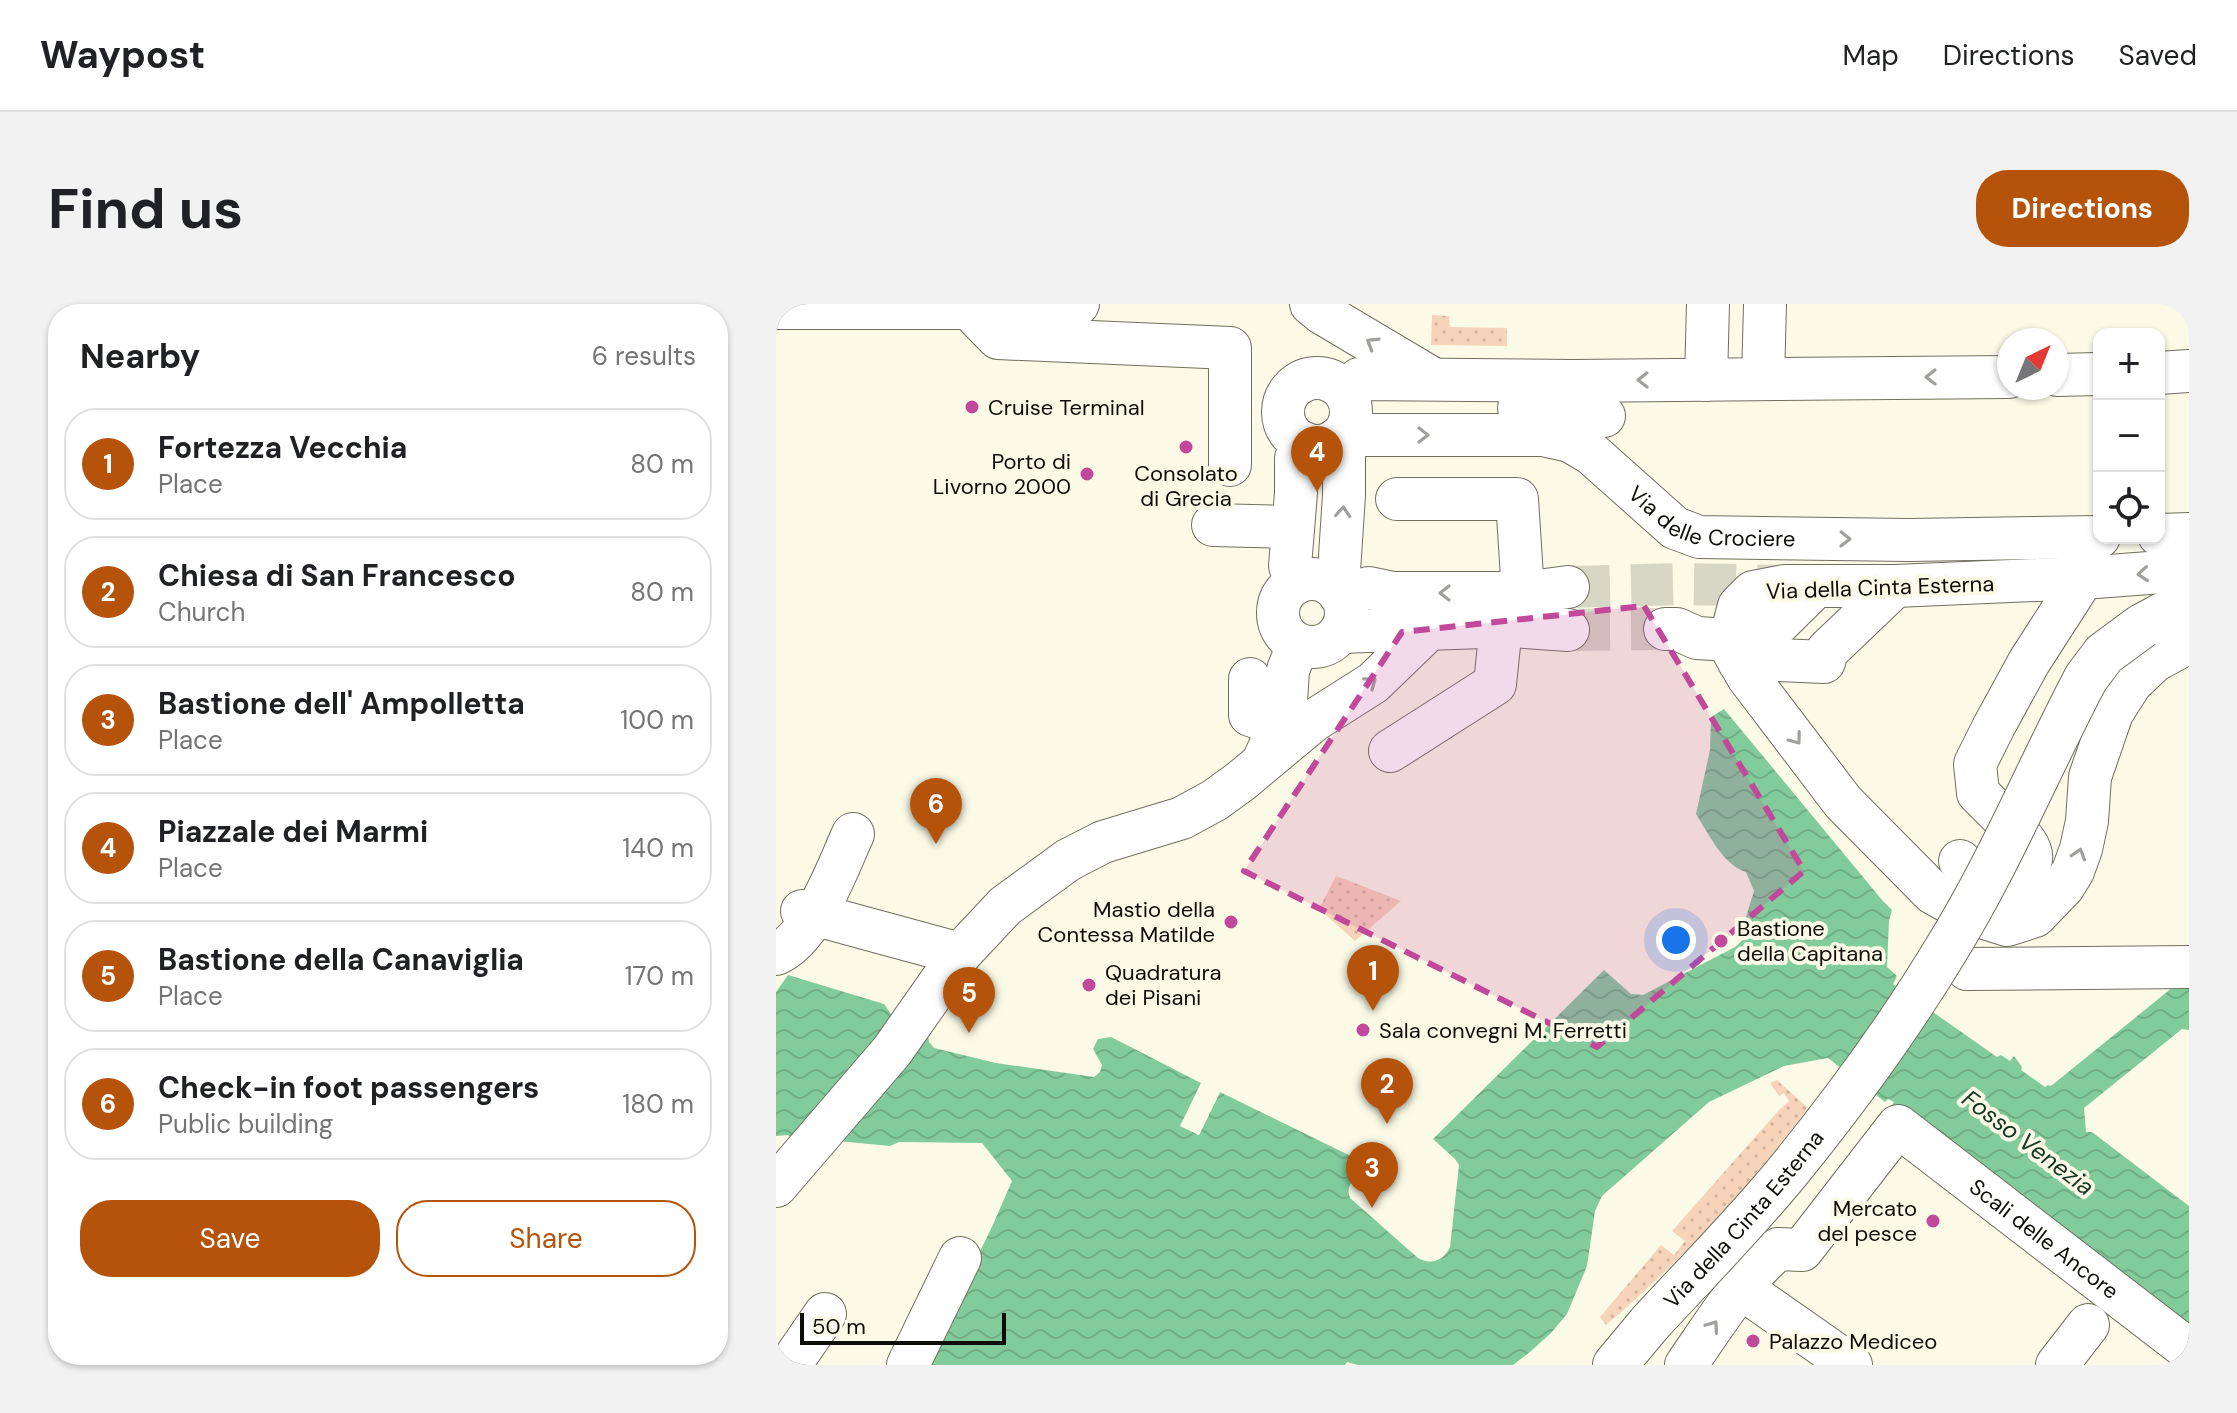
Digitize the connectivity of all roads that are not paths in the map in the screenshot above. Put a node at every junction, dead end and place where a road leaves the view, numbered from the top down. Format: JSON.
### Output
{"nodes":[{"id":1,"x":1078,"y":304,"type":"edge"},
{"id":2,"x":1708,"y":304,"type":"edge"},
{"id":3,"x":1765,"y":304,"type":"edge"},
{"id":4,"x":776,"y":308,"type":"edge"},
{"id":5,"x":969,"y":308,"type":"junction"},
{"id":6,"x":1303,"y":309,"type":"edge"},
{"id":7,"x":2189,"y":371,"type":"edge"},
{"id":8,"x":2165,"y":373,"type":"edge"},
{"id":9,"x":2093,"y":374,"type":"edge"},
{"id":10,"x":2069,"y":375,"type":"edge"},
{"id":11,"x":1997,"y":377,"type":"edge"},
{"id":12,"x":1763,"y":379,"type":"junction"},
{"id":13,"x":1434,"y":380,"type":"junction"},
{"id":14,"x":1706,"y":380,"type":"junction"},
{"id":15,"x":1230,"y":406,"type":"junction"},
{"id":16,"x":1325,"y":414,"type":"junction"},
{"id":17,"x":1604,"y":416,"type":"dead end"},
{"id":18,"x":1230,"y":465,"type":"dead end"},
{"id":19,"x":1397,"y":499,"type":"dead end"},
{"id":20,"x":1213,"y":525,"type":"dead end"},
{"id":21,"x":1293,"y":527,"type":"junction"},
{"id":22,"x":2189,"y":534,"type":"edge"},
{"id":23,"x":2165,"y":535,"type":"edge"},
{"id":24,"x":2093,"y":537,"type":"edge"},
{"id":25,"x":2189,"y":570,"type":"edge"},
{"id":26,"x":2083,"y":578,"type":"junction"},
{"id":27,"x":1855,"y":586,"type":"junction"},
{"id":28,"x":1568,"y":587,"type":"tunnel mouth"},
{"id":29,"x":2189,"y":605,"type":"edge"},
{"id":30,"x":1512,"y":610,"type":"junction"},
{"id":31,"x":1323,"y":613,"type":"junction"},
{"id":32,"x":1430,"y":628,"type":"junction"},
{"id":33,"x":1568,"y":630,"type":"tunnel mouth"},
{"id":34,"x":2189,"y":642,"type":"edge"},
{"id":35,"x":1720,"y":652,"type":"junction"},
{"id":36,"x":1250,"y":679,"type":"dead end"},
{"id":37,"x":1285,"y":736,"type":"junction"},
{"id":38,"x":1390,"y":751,"type":"dead end"},
{"id":39,"x":853,"y":834,"type":"dead end"},
{"id":40,"x":1960,"y":861,"type":"dead end"},
{"id":41,"x":809,"y":913,"type":"junction"},
{"id":42,"x":776,"y":954,"type":"edge"},
{"id":43,"x":960,"y":954,"type":"junction"},
{"id":44,"x":2189,"y":967,"type":"edge"},
{"id":45,"x":1967,"y":969,"type":"dead end"},
{"id":46,"x":786,"y":1174,"type":"edge"},
{"id":47,"x":960,"y":1258,"type":"dead end"},
{"id":48,"x":1741,"y":1288,"type":"junction"},
{"id":49,"x":825,"y":1314,"type":"dead end"},
{"id":50,"x":2088,"y":1325,"type":"dead end"},
{"id":51,"x":2189,"y":1350,"type":"edge"},
{"id":52,"x":1617,"y":1364,"type":"edge"},
{"id":53,"x":790,"y":1365,"type":"edge"},
{"id":54,"x":908,"y":1365,"type":"edge"},
{"id":55,"x":1686,"y":1365,"type":"edge"},
{"id":56,"x":1851,"y":1365,"type":"edge"},
{"id":57,"x":2057,"y":1365,"type":"edge"}],
"edges":[{"from":1,"to":5,"type":"street"},
{"from":2,"to":14,"type":"street"},
{"from":3,"to":12,"type":"street"},
{"from":4,"to":5,"type":"street"},
{"from":5,"to":15,"type":"street"},
{"from":13,"to":6,"type":"street","one_way":true},
{"from":6,"to":16,"type":"street"},
{"from":7,"to":8,"type":"street"},
{"from":9,"to":10,"type":"street"},
{"from":11,"to":12,"type":"street","one_way":true},
{"from":12,"to":14,"type":"street"},
{"from":14,"to":13,"type":"street","one_way":true},
{"from":13,"to":16,"type":"street"},
{"from":15,"to":16,"type":"street"},
{"from":15,"to":18,"type":"street"},
{"from":16,"to":17,"type":"street"},
{"from":16,"to":21,"type":"street"},
{"from":16,"to":24,"type":"street","name":"Via delle Crociere","one_way":true},
{"from":31,"to":16,"type":"street","one_way":true},
{"from":19,"to":30,"type":"street"},
{"from":20,"to":21,"type":"street"},
{"from":21,"to":31,"type":"street"},
{"from":22,"to":23,"type":"street"},
{"from":25,"to":26,"type":"street","name":"Via della Cinta Esterna","one_way":true},
{"from":26,"to":27,"type":"street","name":"Via della Cinta Esterna"},
{"from":26,"to":40,"type":"street"},
{"from":27,"to":35,"type":"street","name":"Via della Cinta Esterna"},
{"from":27,"to":35,"type":"street"},
{"from":28,"to":30,"type":"street"},
{"from":29,"to":52,"type":"main road","name":"Via della Cinta Esterna","bridge":true},
{"from":30,"to":31,"type":"street","one_way":true},
{"from":30,"to":32,"type":"street"},
{"from":30,"to":33,"type":"street"},
{"from":30,"to":38,"type":"street"},
{"from":31,"to":32,"type":"street"},
{"from":31,"to":37,"type":"street"},
{"from":37,"to":32,"type":"street","one_way":true},
{"from":35,"to":34,"type":"street","one_way":true},
{"from":36,"to":37,"type":"street"},
{"from":37,"to":43,"type":"street"},
{"from":39,"to":41,"type":"street"},
{"from":41,"to":42,"type":"street"},
{"from":41,"to":43,"type":"street"},
{"from":43,"to":46,"type":"street"},
{"from":44,"to":45,"type":"street"},
{"from":47,"to":54,"type":"street"},
{"from":48,"to":51,"type":"street","name":"Scali delle Ancore"},
{"from":55,"to":48,"type":"street","one_way":true},
{"from":48,"to":56,"type":"street"},
{"from":49,"to":53,"type":"street"},
{"from":50,"to":57,"type":"street"}]}
